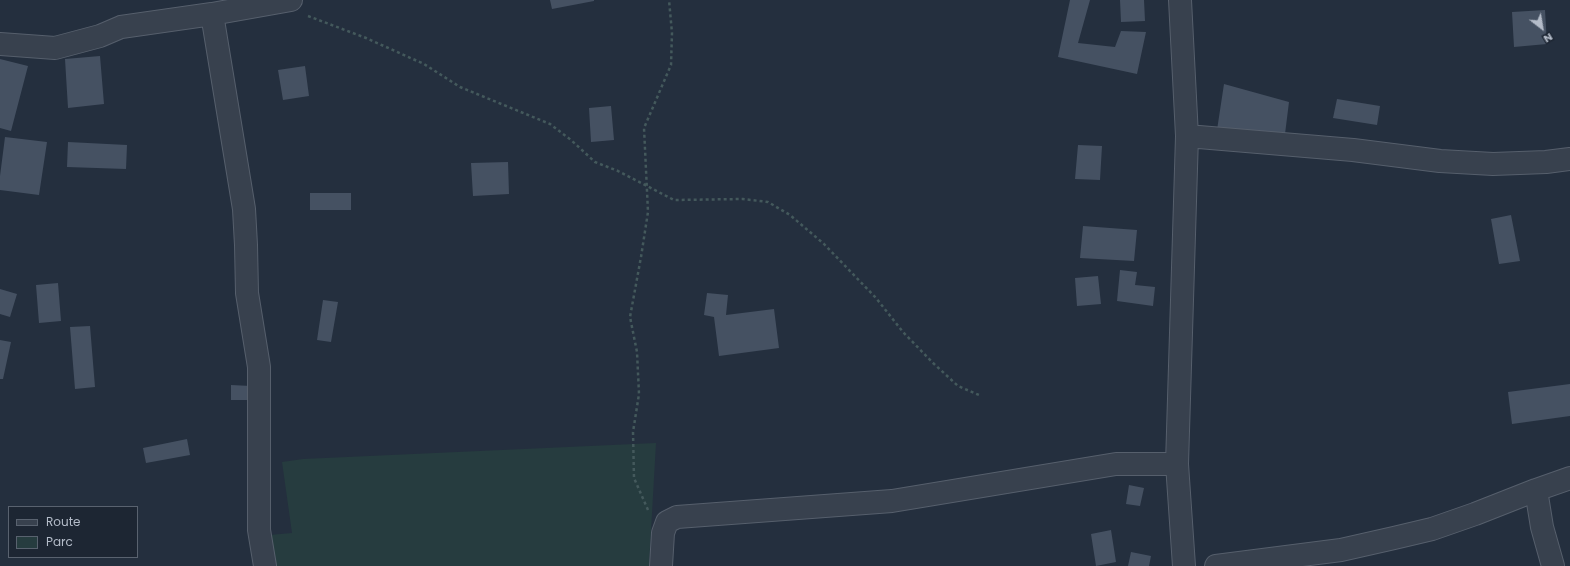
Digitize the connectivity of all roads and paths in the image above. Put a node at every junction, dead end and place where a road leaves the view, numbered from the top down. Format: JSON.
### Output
{"nodes":[{"id":1,"x":669,"y":0,"type":"edge"},
{"id":2,"x":1180,"y":0,"type":"edge"},
{"id":3,"x":285,"y":1,"type":"edge"},
{"id":4,"x":212,"y":14,"type":"junction"},
{"id":5,"x":0,"y":44,"type":"edge"},
{"id":6,"x":1187,"y":136,"type":"junction"},
{"id":7,"x":1570,"y":158,"type":"edge"},
{"id":8,"x":648,"y":187,"type":"junction"},
{"id":9,"x":979,"y":395,"type":"dead end"},
{"id":10,"x":1178,"y":464,"type":"junction"},
{"id":11,"x":1570,"y":478,"type":"edge"},
{"id":12,"x":1536,"y":490,"type":"junction"},
{"id":13,"x":667,"y":522,"type":"junction"},
{"id":14,"x":266,"y":566,"type":"edge"},
{"id":15,"x":661,"y":566,"type":"edge"},
{"id":16,"x":1184,"y":566,"type":"edge"},
{"id":17,"x":1216,"y":566,"type":"edge"},
{"id":18,"x":1553,"y":566,"type":"edge"}],
"edges":[{"from":1,"to":8,"type":"path"},
{"from":2,"to":6,"type":"street"},
{"from":3,"to":4,"type":"street"},
{"from":3,"to":8,"type":"path"},
{"from":4,"to":5,"type":"street"},
{"from":4,"to":14,"type":"street"},
{"from":6,"to":7,"type":"street"},
{"from":6,"to":10,"type":"street"},
{"from":8,"to":9,"type":"path"},
{"from":8,"to":13,"type":"path"},
{"from":10,"to":13,"type":"street"},
{"from":10,"to":16,"type":"street"},
{"from":11,"to":12,"type":"street"},
{"from":12,"to":17,"type":"street"},
{"from":12,"to":18,"type":"street"},
{"from":13,"to":15,"type":"street"}]}
